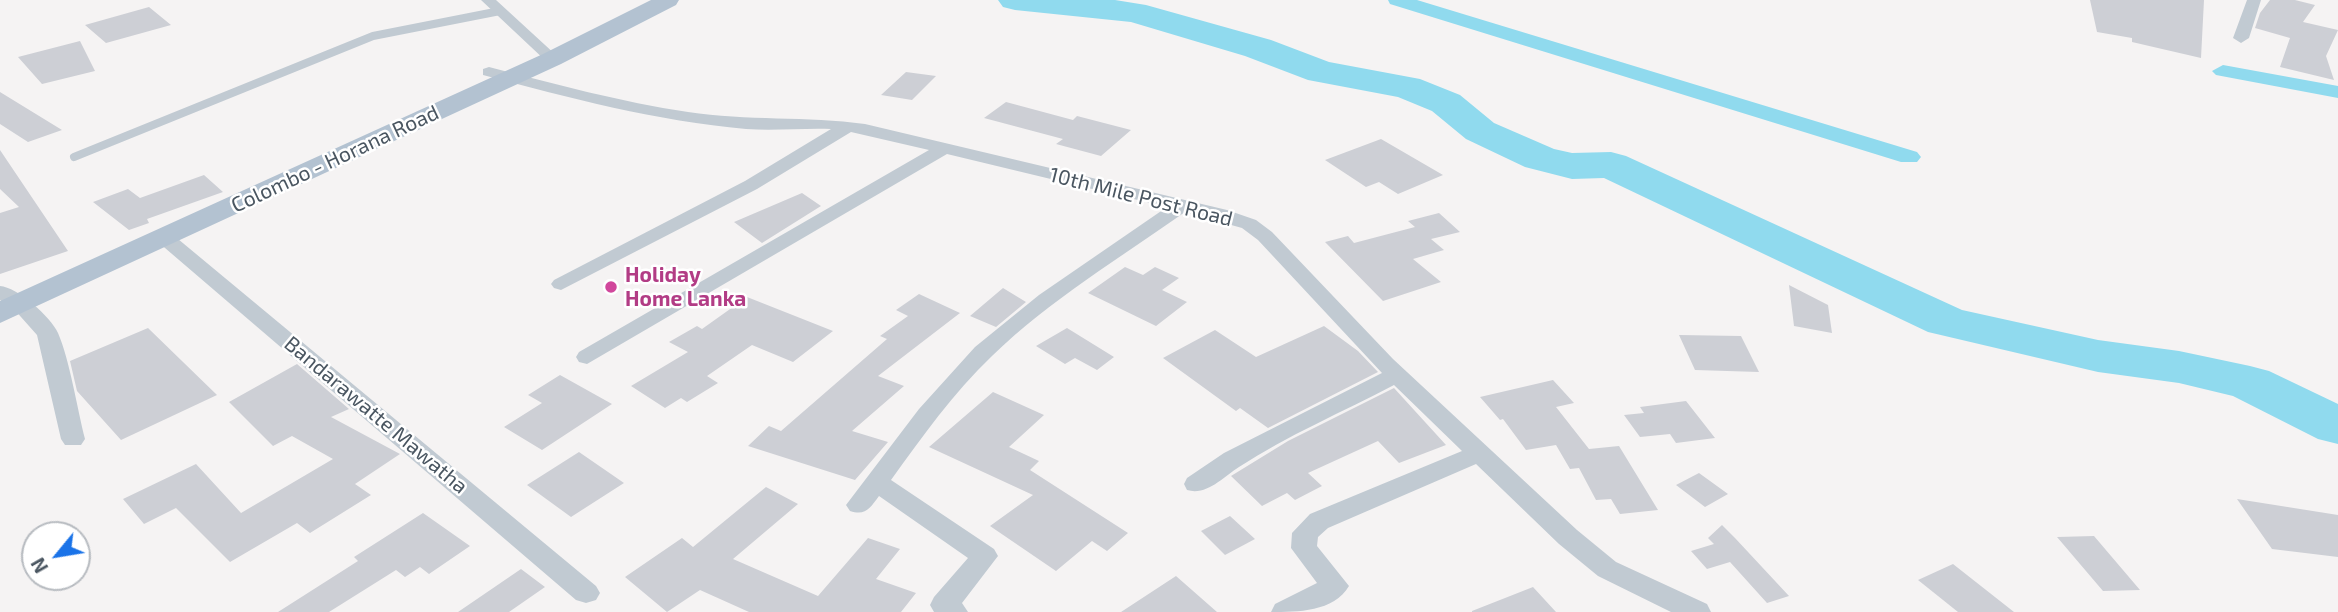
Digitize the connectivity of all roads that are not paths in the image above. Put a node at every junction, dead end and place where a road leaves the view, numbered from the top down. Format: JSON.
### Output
{"nodes":[{"id":1,"x":488,"y":0,"type":"edge"},
{"id":2,"x":640,"y":0,"type":"edge"},
{"id":3,"x":668,"y":0,"type":"edge"},
{"id":4,"x":2254,"y":0,"type":"edge"},
{"id":5,"x":500,"y":11,"type":"junction"},
{"id":6,"x":2241,"y":38,"type":"dead end"},
{"id":7,"x":547,"y":54,"type":"junction"},
{"id":8,"x":498,"y":75,"type":"junction"},
{"id":9,"x":849,"y":126,"type":"junction"},
{"id":10,"x":945,"y":148,"type":"junction"},
{"id":11,"x":75,"y":157,"type":"dead end"},
{"id":12,"x":1182,"y":205,"type":"junction"},
{"id":13,"x":165,"y":238,"type":"junction"},
{"id":14,"x":561,"y":284,"type":"dead end"},
{"id":15,"x":6,"y":301,"type":"edge"},
{"id":16,"x":587,"y":357,"type":"dead end"},
{"id":17,"x":1396,"y":375,"type":"junction"},
{"id":18,"x":73,"y":439,"type":"dead end"},
{"id":19,"x":1480,"y":453,"type":"junction"},
{"id":20,"x":876,"y":482,"type":"junction"},
{"id":21,"x":1196,"y":484,"type":"dead end"},
{"id":22,"x":859,"y":505,"type":"dead end"},
{"id":23,"x":586,"y":593,"type":"dead end"},
{"id":24,"x":954,"y":612,"type":"edge"},
{"id":25,"x":1285,"y":612,"type":"edge"},
{"id":26,"x":1697,"y":612,"type":"edge"}],
"edges":[{"from":1,"to":5,"type":"street"},
{"from":2,"to":7,"type":"main road","name":"Colombo - Horana Road"},
{"from":3,"to":7,"type":"main road","name":"Colombo - Horana Road"},
{"from":4,"to":6,"type":"street"},
{"from":5,"to":7,"type":"street"},
{"from":5,"to":11,"type":"lane"},
{"from":7,"to":8,"type":"main road","name":"Colombo - Horana Road"},
{"from":8,"to":9,"type":"street","name":"10th Mile Post Road"},
{"from":8,"to":13,"type":"main road","name":"Colombo - Horana Road"},
{"from":8,"to":15,"type":"main road","name":"Colombo - Horana Road"},
{"from":9,"to":10,"type":"street","name":"10th Mile Post Road"},
{"from":9,"to":14,"type":"street"},
{"from":10,"to":12,"type":"street","name":"10th Mile Post Road"},
{"from":10,"to":16,"type":"street"},
{"from":12,"to":17,"type":"street","name":"10th Mile Post Road"},
{"from":12,"to":20,"type":"street"},
{"from":13,"to":15,"type":"main road","name":"Colombo - Horana Road"},
{"from":13,"to":23,"type":"street","name":"Bandarawatte Mawatha"},
{"from":15,"to":18,"type":"street"},
{"from":17,"to":19,"type":"street","name":"10th Mile Post Road"},
{"from":17,"to":21,"type":"street"},
{"from":19,"to":25,"type":"street"},
{"from":19,"to":26,"type":"street","name":"10th Mile Post Road"},
{"from":20,"to":22,"type":"street"},
{"from":20,"to":24,"type":"street"}]}
